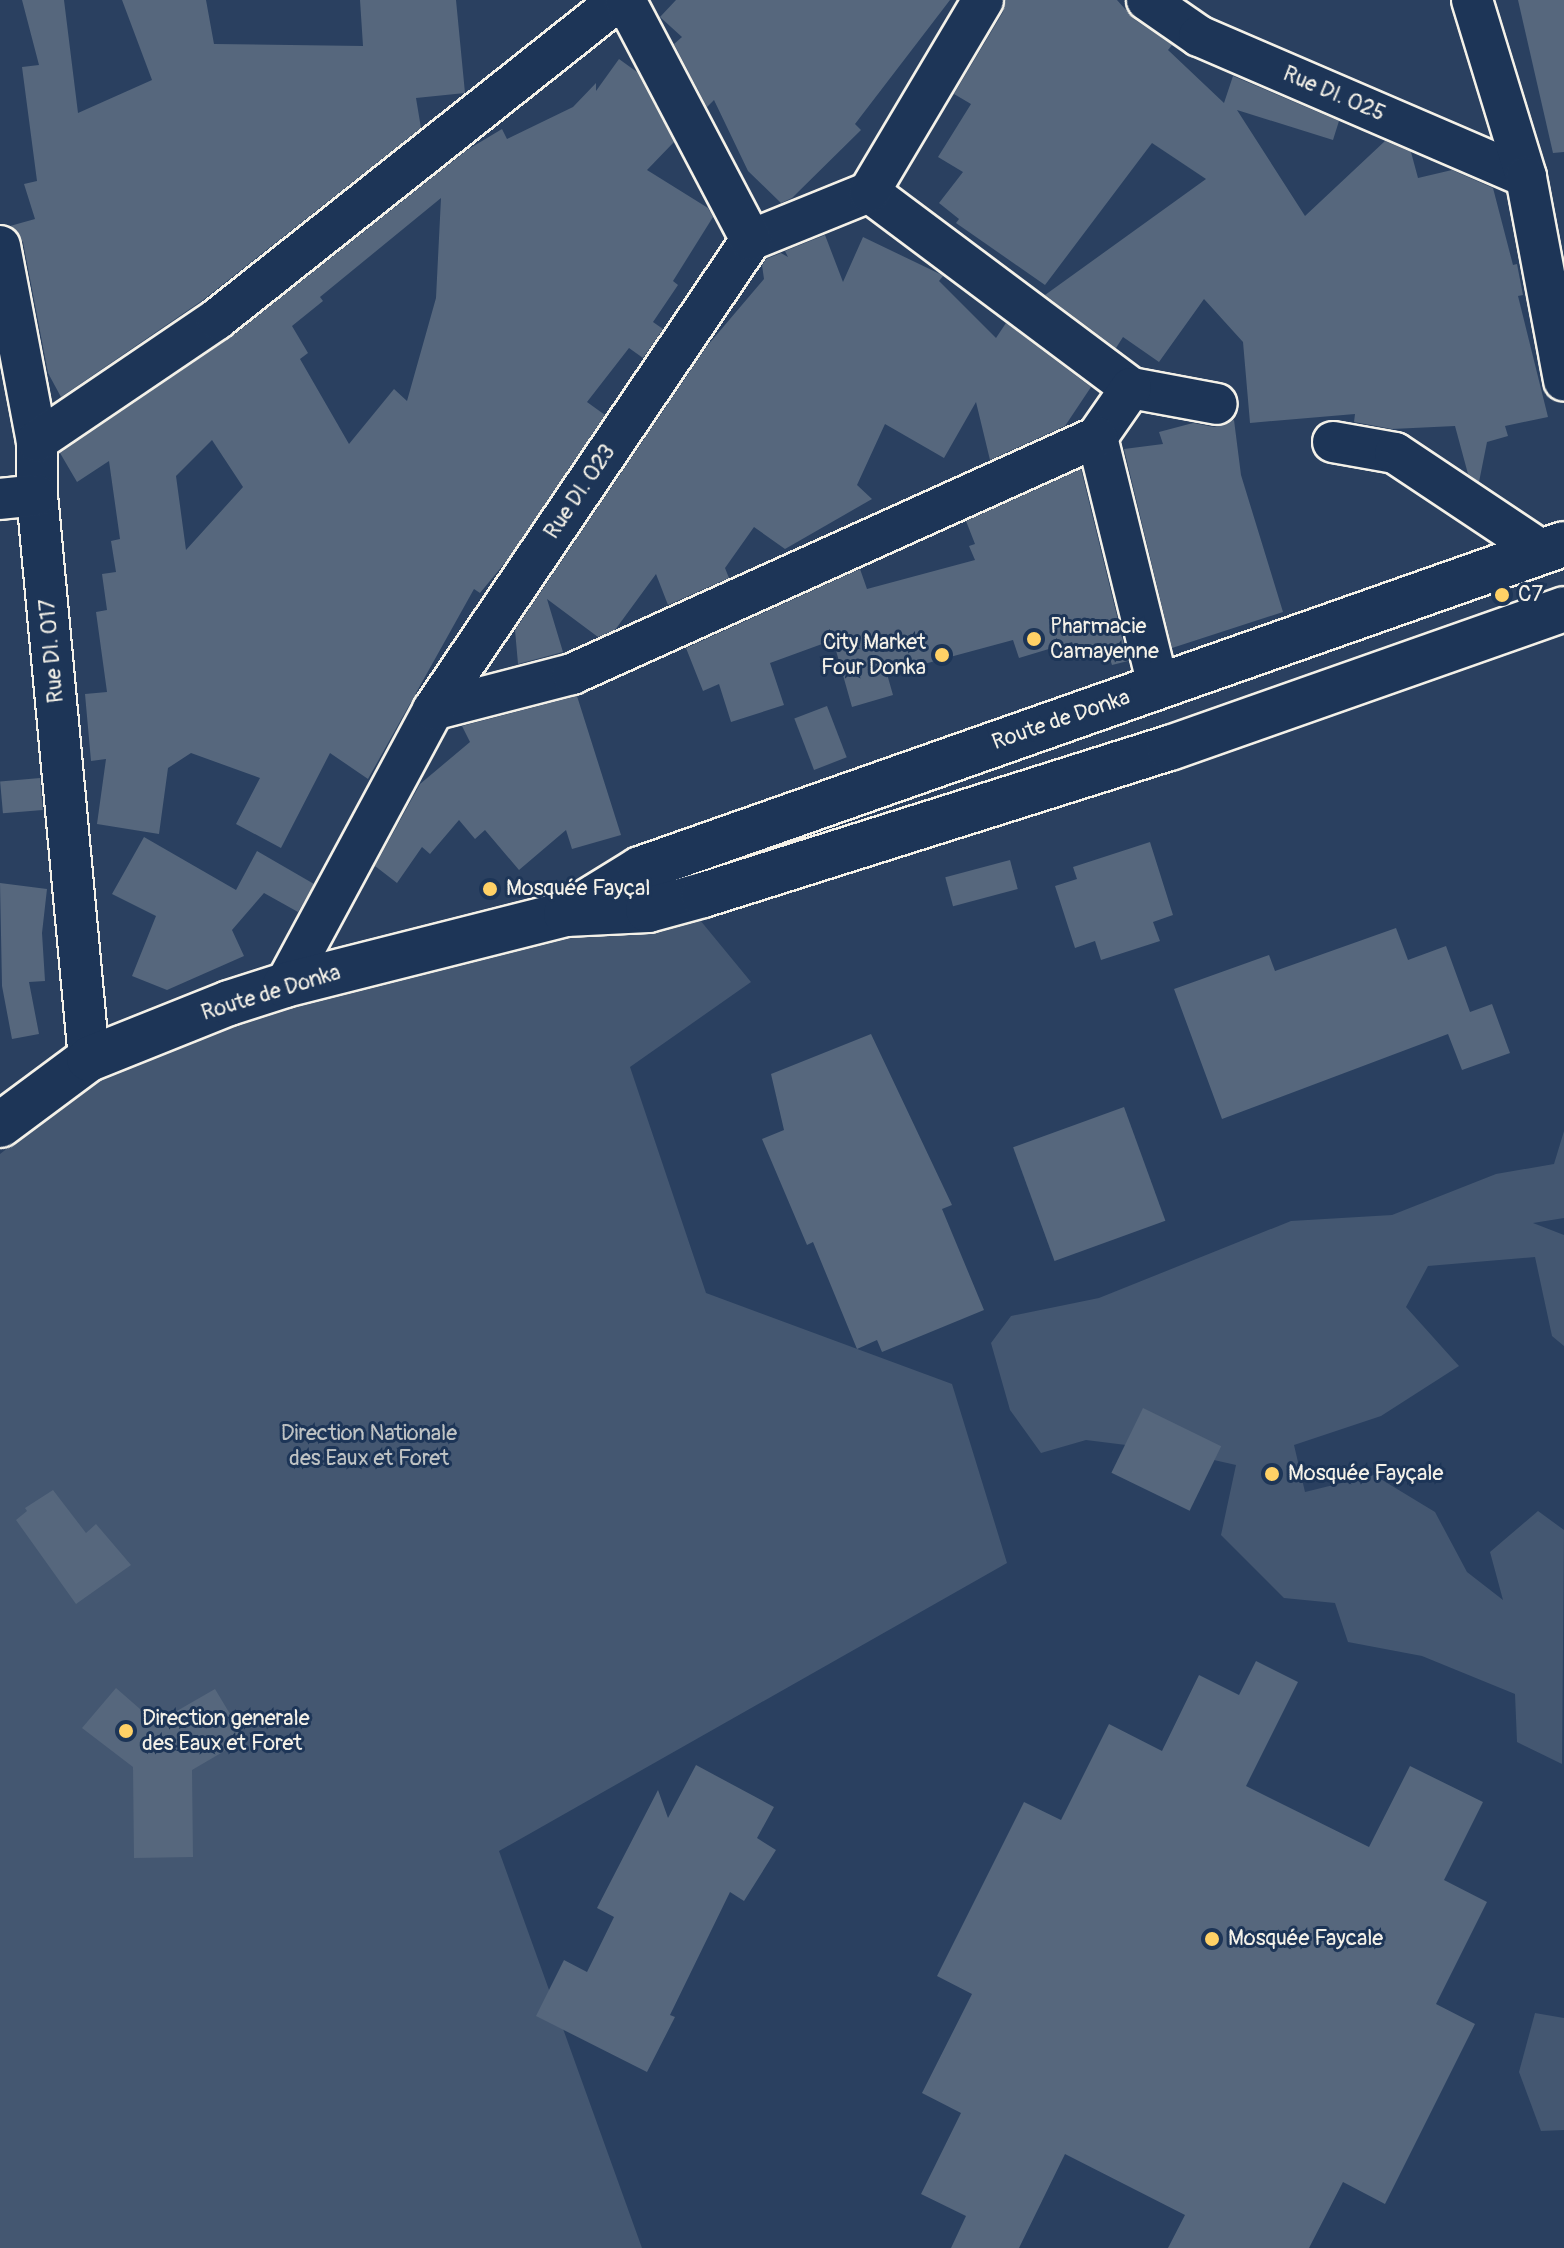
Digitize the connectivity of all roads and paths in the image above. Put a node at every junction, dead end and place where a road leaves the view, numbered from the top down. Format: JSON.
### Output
{"nodes":[{"id":1,"x":622,"y":0,"type":"edge"},
{"id":2,"x":983,"y":0,"type":"edge"},
{"id":3,"x":1147,"y":0,"type":"edge"},
{"id":4,"x":1472,"y":0,"type":"edge"},
{"id":5,"x":1526,"y":177,"type":"junction"},
{"id":6,"x":869,"y":192,"type":"junction"},
{"id":7,"x":751,"y":240,"type":"junction"},
{"id":8,"x":2,"y":268,"type":"edge"},
{"id":9,"x":1564,"y":380,"type":"edge"},
{"id":10,"x":1131,"y":388,"type":"junction"},
{"id":11,"x":1217,"y":404,"type":"dead end"},
{"id":12,"x":1097,"y":437,"type":"junction"},
{"id":13,"x":37,"y":441,"type":"junction"},
{"id":14,"x":1333,"y":442,"type":"dead end"},
{"id":15,"x":19,"y":497,"type":"edge"},
{"id":16,"x":1553,"y":547,"type":"edge"},
{"id":17,"x":1564,"y":609,"type":"edge"},
{"id":18,"x":1158,"y":686,"type":"junction"},
{"id":19,"x":433,"y":710,"type":"junction"},
{"id":20,"x":566,"y":914,"type":"junction"},
{"id":21,"x":285,"y":985,"type":"junction"},
{"id":22,"x":89,"y":1059,"type":"junction"},
{"id":23,"x":0,"y":1125,"type":"edge"}],
"edges":[{"from":1,"to":7,"type":"street"},
{"from":1,"to":13,"type":"street"},
{"from":2,"to":6,"type":"street"},
{"from":3,"to":5,"type":"street","name":"Rue DI. 025"},
{"from":4,"to":5,"type":"street"},
{"from":5,"to":9,"type":"street"},
{"from":6,"to":7,"type":"street"},
{"from":6,"to":10,"type":"street"},
{"from":7,"to":19,"type":"street","name":"Rue DI. 023"},
{"from":8,"to":13,"type":"street","name":"Rue DI. 017"},
{"from":10,"to":11,"type":"street"},
{"from":10,"to":12,"type":"street"},
{"from":12,"to":18,"type":"street"},
{"from":12,"to":19,"type":"street"},
{"from":13,"to":15,"type":"street","name":"Rue DI. 017"},
{"from":14,"to":16,"type":"street"},
{"from":15,"to":22,"type":"street","name":"Rue DI. 017"},
{"from":16,"to":18,"type":"main road","name":"Route de Donka"},
{"from":17,"to":20,"type":"main road","name":"Route de Donka"},
{"from":18,"to":20,"type":"main road","name":"Route de Donka"},
{"from":19,"to":21,"type":"street","name":"Rue DI. 023"},
{"from":20,"to":21,"type":"main road","name":"Route de Donka"},
{"from":21,"to":22,"type":"main road","name":"Route de Donka"},
{"from":22,"to":23,"type":"main road","name":"Route de Donka"}]}
